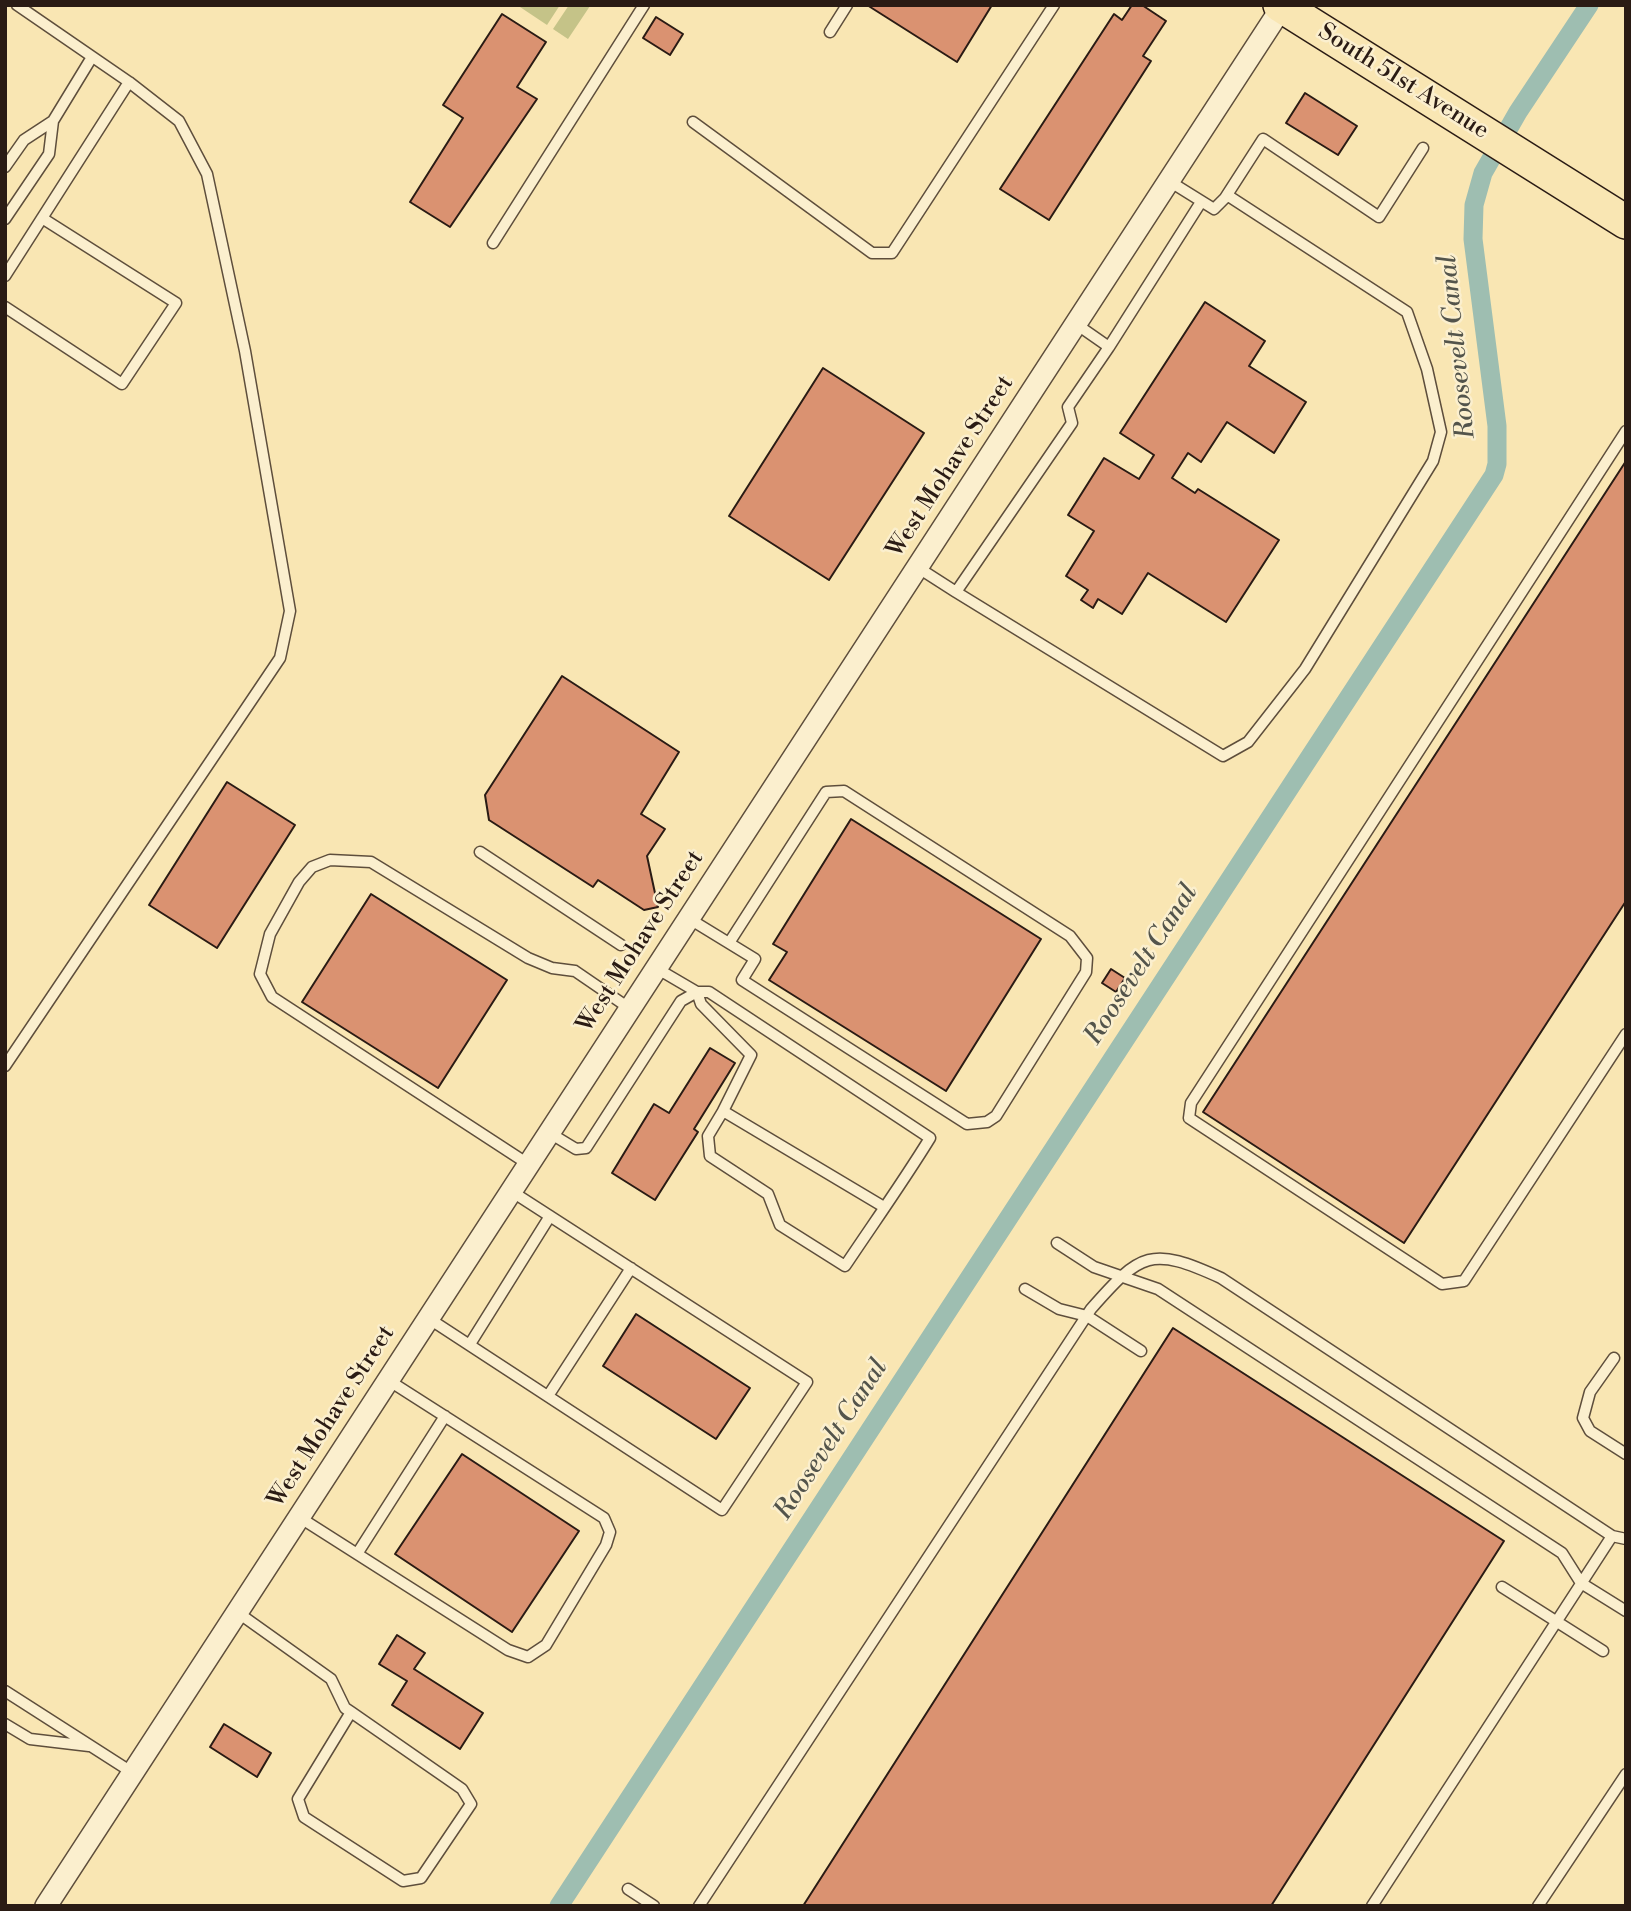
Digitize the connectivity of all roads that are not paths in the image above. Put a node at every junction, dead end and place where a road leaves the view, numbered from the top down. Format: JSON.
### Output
{"nodes":[{"id":1,"x":17,"y":5,"type":"edge"},
{"id":2,"x":644,"y":5,"type":"edge"},
{"id":3,"x":847,"y":5,"type":"edge"},
{"id":4,"x":1054,"y":5,"type":"edge"},
{"id":5,"x":1281,"y":6,"type":"edge"},
{"id":6,"x":830,"y":32,"type":"dead end"},
{"id":7,"x":92,"y":57,"type":"junction"},
{"id":8,"x":129,"y":82,"type":"junction"},
{"id":9,"x":53,"y":121,"type":"junction"},
{"id":10,"x":693,"y":122,"type":"dead end"},
{"id":11,"x":1423,"y":148,"type":"dead end"},
{"id":12,"x":5,"y":167,"type":"edge"},
{"id":13,"x":1169,"y":181,"type":"junction"},
{"id":14,"x":1227,"y":195,"type":"junction"},
{"id":15,"x":1201,"y":202,"type":"junction"},
{"id":16,"x":42,"y":218,"type":"junction"},
{"id":17,"x":5,"y":219,"type":"edge"},
{"id":18,"x":1626,"y":222,"type":"edge"},
{"id":19,"x":493,"y":243,"type":"dead end"},
{"id":20,"x":5,"y":276,"type":"edge"},
{"id":21,"x":5,"y":307,"type":"edge"},
{"id":22,"x":1076,"y":324,"type":"junction"},
{"id":23,"x":1109,"y":347,"type":"junction"},
{"id":24,"x":1626,"y":430,"type":"edge"},
{"id":25,"x":917,"y":567,"type":"junction"},
{"id":26,"x":956,"y":592,"type":"junction"},
{"id":27,"x":480,"y":852,"type":"dead end"},
{"id":28,"x":688,"y":918,"type":"junction"},
{"id":29,"x":729,"y":943,"type":"junction"},
{"id":30,"x":621,"y":945,"type":"dead end"},
{"id":31,"x":656,"y":968,"type":"junction"},
{"id":32,"x":697,"y":992,"type":"junction"},
{"id":33,"x":629,"y":1008,"type":"junction"},
{"id":34,"x":1626,"y":1034,"type":"edge"},
{"id":35,"x":5,"y":1066,"type":"edge"},
{"id":36,"x":723,"y":1111,"type":"junction"},
{"id":37,"x":548,"y":1132,"type":"junction"},
{"id":38,"x":528,"y":1164,"type":"junction"},
{"id":39,"x":511,"y":1191,"type":"junction"},
{"id":40,"x":884,"y":1208,"type":"junction"},
{"id":41,"x":550,"y":1216,"type":"junction"},
{"id":42,"x":1057,"y":1244,"type":"dead end"},
{"id":43,"x":631,"y":1268,"type":"junction"},
{"id":44,"x":1121,"y":1276,"type":"junction"},
{"id":45,"x":1025,"y":1289,"type":"dead end"},
{"id":46,"x":1087,"y":1316,"type":"junction"},
{"id":47,"x":428,"y":1318,"type":"junction"},
{"id":48,"x":470,"y":1345,"type":"junction"},
{"id":49,"x":1141,"y":1351,"type":"dead end"},
{"id":50,"x":1614,"y":1358,"type":"dead end"},
{"id":51,"x":388,"y":1380,"type":"junction"},
{"id":52,"x":548,"y":1396,"type":"junction"},
{"id":53,"x":445,"y":1416,"type":"junction"},
{"id":54,"x":1626,"y":1454,"type":"edge"},
{"id":55,"x":299,"y":1517,"type":"junction"},
{"id":56,"x":1612,"y":1536,"type":"junction"},
{"id":57,"x":1626,"y":1539,"type":"edge"},
{"id":58,"x":357,"y":1554,"type":"junction"},
{"id":59,"x":1581,"y":1583,"type":"junction"},
{"id":60,"x":1502,"y":1587,"type":"dead end"},
{"id":61,"x":1626,"y":1611,"type":"edge"},
{"id":62,"x":237,"y":1612,"type":"junction"},
{"id":63,"x":1557,"y":1622,"type":"junction"},
{"id":64,"x":1603,"y":1651,"type":"dead end"},
{"id":65,"x":5,"y":1691,"type":"edge"},
{"id":66,"x":351,"y":1712,"type":"junction"},
{"id":67,"x":5,"y":1724,"type":"edge"},
{"id":68,"x":93,"y":1746,"type":"junction"},
{"id":69,"x":132,"y":1773,"type":"junction"},
{"id":70,"x":1626,"y":1774,"type":"edge"},
{"id":71,"x":628,"y":1889,"type":"dead end"},
{"id":72,"x":46,"y":1906,"type":"edge"},
{"id":73,"x":654,"y":1906,"type":"edge"},
{"id":74,"x":699,"y":1906,"type":"edge"},
{"id":75,"x":1372,"y":1906,"type":"edge"},
{"id":76,"x":1538,"y":1906,"type":"edge"}],
"edges":[{"from":1,"to":7,"type":"lane"},
{"from":2,"to":19,"type":"lane"},
{"from":3,"to":6,"type":"lane"},
{"from":4,"to":10,"type":"lane"},
{"from":5,"to":13,"type":"street","name":"West Mohave Street"},
{"from":5,"to":18,"type":"main road","name":"South 51st Avenue"},
{"from":7,"to":8,"type":"lane"},
{"from":7,"to":9,"type":"lane"},
{"from":8,"to":16,"type":"lane"},
{"from":8,"to":35,"type":"lane"},
{"from":9,"to":12,"type":"lane"},
{"from":9,"to":17,"type":"lane"},
{"from":11,"to":14,"type":"lane"},
{"from":13,"to":15,"type":"lane"},
{"from":13,"to":22,"type":"street","name":"West Mohave Street"},
{"from":14,"to":15,"type":"lane"},
{"from":14,"to":26,"type":"lane"},
{"from":15,"to":23,"type":"lane"},
{"from":16,"to":20,"type":"lane"},
{"from":16,"to":21,"type":"lane"},
{"from":22,"to":23,"type":"lane"},
{"from":22,"to":25,"type":"street","name":"West Mohave Street"},
{"from":23,"to":26,"type":"lane"},
{"from":24,"to":34,"type":"lane"},
{"from":25,"to":26,"type":"lane"},
{"from":25,"to":28,"type":"street","name":"West Mohave Street"},
{"from":27,"to":30,"type":"lane"},
{"from":28,"to":29,"type":"lane"},
{"from":28,"to":31,"type":"street","name":"West Mohave Street"},
{"from":29,"to":29,"type":"lane"},
{"from":31,"to":32,"type":"lane"},
{"from":31,"to":33,"type":"street","name":"West Mohave Street"},
{"from":32,"to":36,"type":"lane"},
{"from":32,"to":37,"type":"lane"},
{"from":32,"to":40,"type":"lane"},
{"from":33,"to":37,"type":"street","name":"West Mohave Street"},
{"from":33,"to":38,"type":"lane"},
{"from":36,"to":40,"type":"lane"},
{"from":36,"to":40,"type":"lane"},
{"from":37,"to":38,"type":"street","name":"West Mohave Street"},
{"from":38,"to":39,"type":"street","name":"West Mohave Street"},
{"from":39,"to":41,"type":"lane"},
{"from":39,"to":47,"type":"street","name":"West Mohave Street"},
{"from":41,"to":43,"type":"lane"},
{"from":41,"to":48,"type":"lane"},
{"from":42,"to":44,"type":"lane"},
{"from":43,"to":52,"type":"lane"},
{"from":43,"to":52,"type":"lane"},
{"from":44,"to":46,"type":"lane"},
{"from":44,"to":56,"type":"lane"},
{"from":44,"to":59,"type":"lane"},
{"from":45,"to":46,"type":"lane"},
{"from":46,"to":49,"type":"lane"},
{"from":46,"to":74,"type":"lane"},
{"from":47,"to":48,"type":"lane"},
{"from":47,"to":51,"type":"street","name":"West Mohave Street"},
{"from":48,"to":52,"type":"lane"},
{"from":50,"to":54,"type":"lane"},
{"from":51,"to":53,"type":"lane"},
{"from":51,"to":55,"type":"street","name":"West Mohave Street"},
{"from":53,"to":58,"type":"lane"},
{"from":53,"to":58,"type":"lane"},
{"from":55,"to":58,"type":"lane"},
{"from":55,"to":62,"type":"street","name":"West Mohave Street"},
{"from":56,"to":57,"type":"lane"},
{"from":56,"to":59,"type":"lane"},
{"from":59,"to":61,"type":"lane"},
{"from":59,"to":63,"type":"lane"},
{"from":60,"to":63,"type":"lane"},
{"from":62,"to":66,"type":"lane"},
{"from":62,"to":69,"type":"street","name":"West Mohave Street"},
{"from":63,"to":64,"type":"lane"},
{"from":63,"to":75,"type":"lane"},
{"from":65,"to":68,"type":"lane"},
{"from":66,"to":66,"type":"lane"},
{"from":67,"to":68,"type":"lane"},
{"from":68,"to":69,"type":"lane"},
{"from":69,"to":72,"type":"street","name":"West Mohave Street"},
{"from":70,"to":76,"type":"lane"},
{"from":71,"to":73,"type":"lane"}]}
